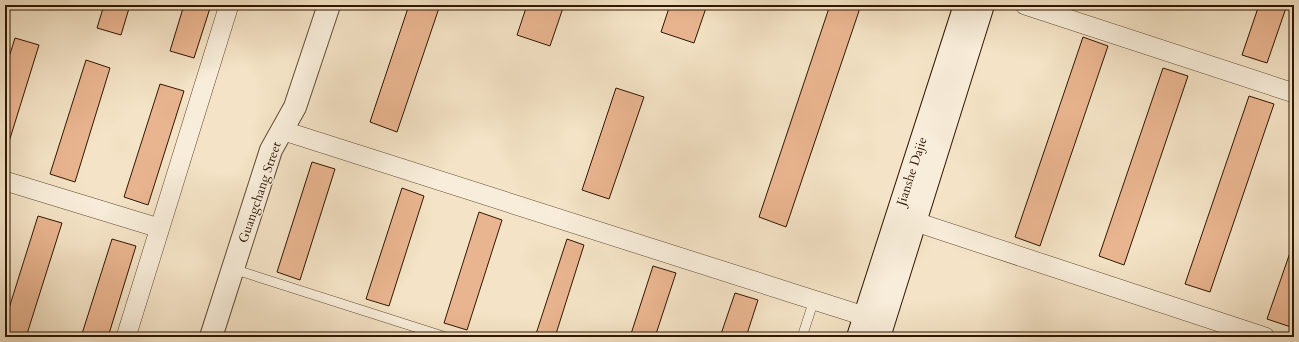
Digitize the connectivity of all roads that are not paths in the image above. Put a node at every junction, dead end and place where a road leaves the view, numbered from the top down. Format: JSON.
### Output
{"nodes":[{"id":1,"x":229,"y":5,"type":"edge"},
{"id":2,"x":329,"y":5,"type":"edge"},
{"id":3,"x":965,"y":5,"type":"edge"},
{"id":4,"x":983,"y":5,"type":"edge"},
{"id":5,"x":1026,"y":5,"type":"edge"},
{"id":6,"x":1294,"y":93,"type":"edge"},
{"id":7,"x":281,"y":130,"type":"junction"},
{"id":8,"x":5,"y":181,"type":"edge"},
{"id":9,"x":916,"y":222,"type":"junction"},
{"id":10,"x":159,"y":228,"type":"junction"},
{"id":11,"x":233,"y":269,"type":"junction"},
{"id":12,"x":814,"y":300,"type":"junction"},
{"id":13,"x":864,"y":316,"type":"junction"},
{"id":14,"x":1226,"y":331,"type":"edge"},
{"id":15,"x":126,"y":337,"type":"edge"},
{"id":16,"x":211,"y":337,"type":"edge"},
{"id":17,"x":446,"y":337,"type":"edge"},
{"id":18,"x":802,"y":337,"type":"edge"},
{"id":19,"x":858,"y":337,"type":"edge"},
{"id":20,"x":880,"y":337,"type":"edge"},
{"id":21,"x":1265,"y":337,"type":"edge"}],
"edges":[{"from":1,"to":10,"type":"street"},
{"from":2,"to":7,"type":"main road","name":"Guangchang Street"},
{"from":3,"to":13,"type":"main road","name":"Jianshe Dajie"},
{"from":4,"to":9,"type":"main road","name":"Jianshe Dajie"},
{"from":5,"to":6,"type":"street"},
{"from":7,"to":11,"type":"main road","name":"Guangchang Street"},
{"from":7,"to":12,"type":"street"},
{"from":8,"to":10,"type":"street"},
{"from":9,"to":14,"type":"street"},
{"from":9,"to":20,"type":"main road","name":"Jianshe Dajie"},
{"from":10,"to":15,"type":"street"},
{"from":11,"to":16,"type":"main road","name":"Guangchang Street"},
{"from":11,"to":17,"type":"lane"},
{"from":12,"to":13,"type":"street"},
{"from":12,"to":18,"type":"lane"},
{"from":13,"to":19,"type":"main road","name":"Jianshe Dajie"},
{"from":14,"to":21,"type":"street"}]}
